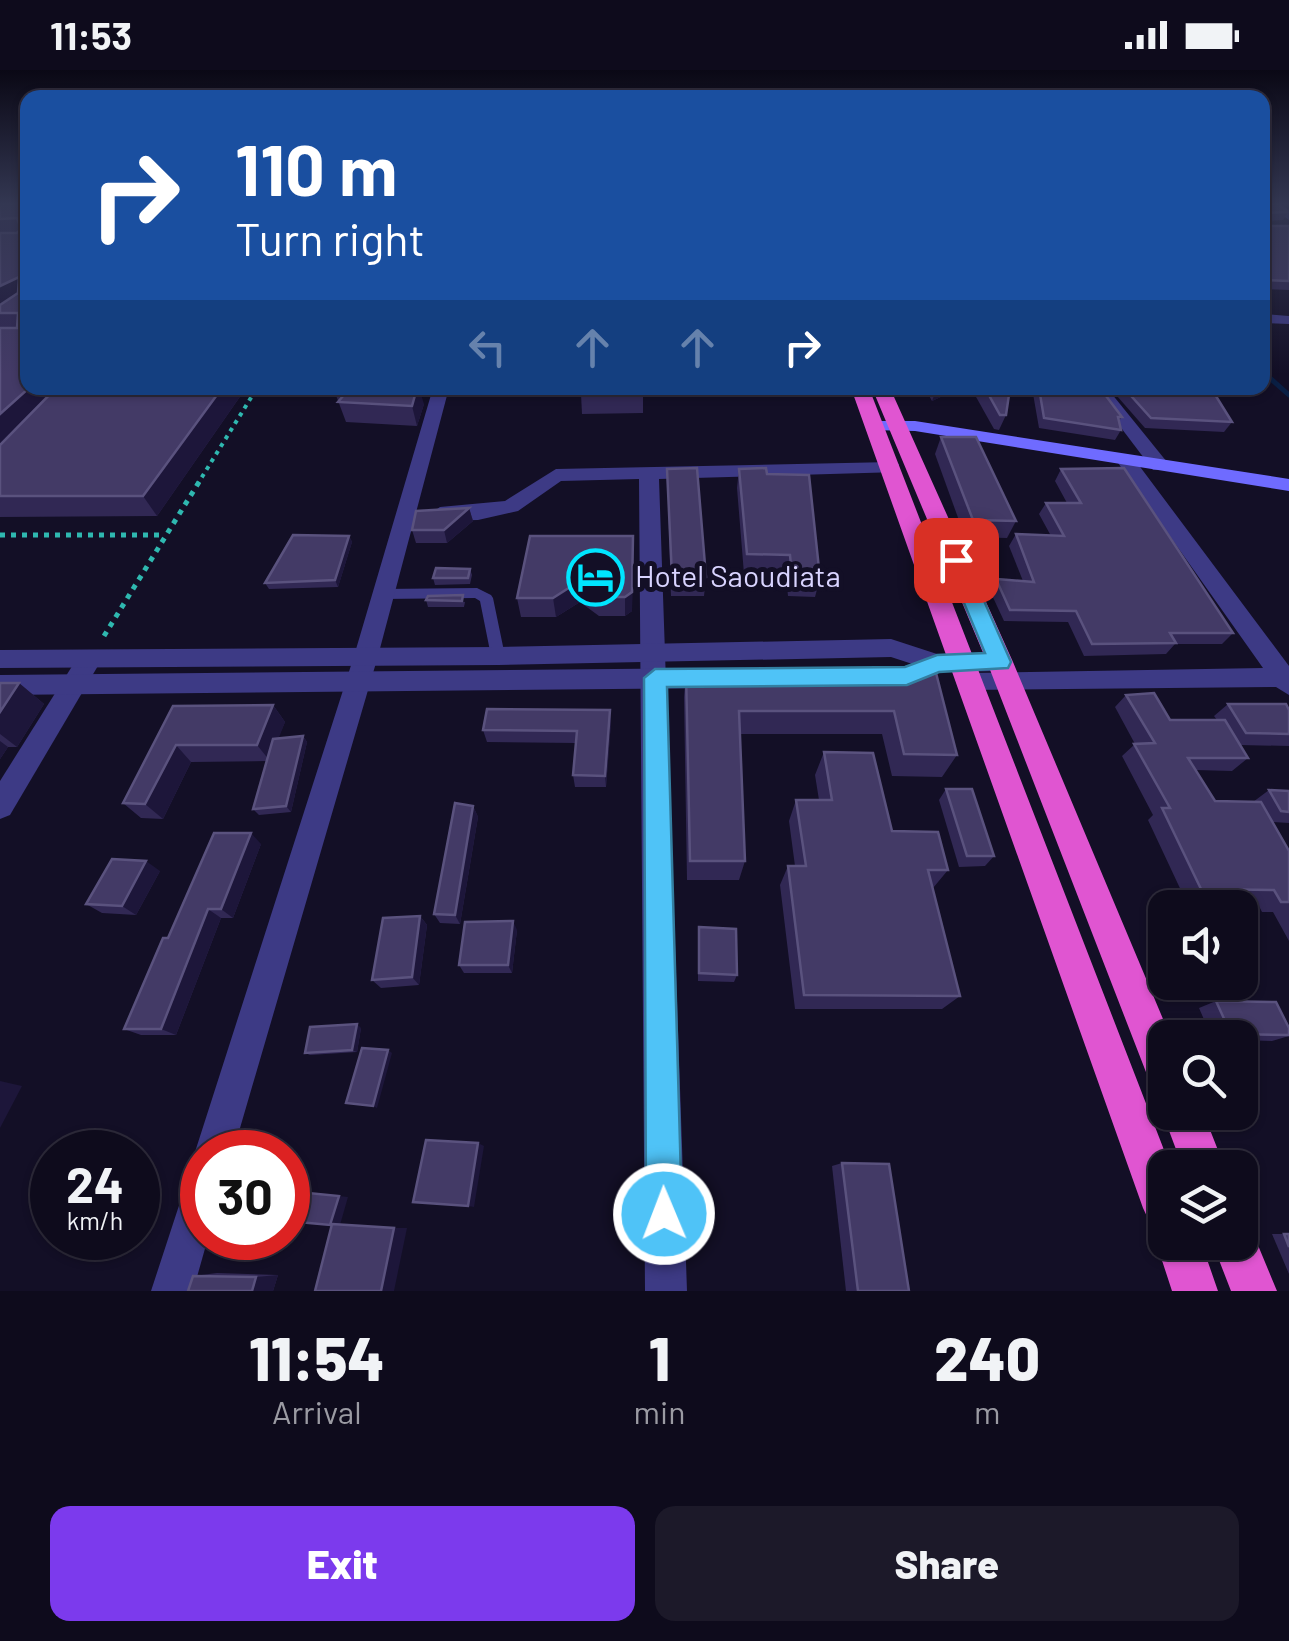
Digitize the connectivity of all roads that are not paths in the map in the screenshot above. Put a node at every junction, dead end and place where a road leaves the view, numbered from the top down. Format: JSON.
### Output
{"nodes":[{"id":1,"x":439,"y":395,"type":"edge"},
{"id":2,"x":865,"y":395,"type":"edge"},
{"id":3,"x":881,"y":395,"type":"edge"},
{"id":4,"x":1104,"y":395,"type":"edge"},
{"id":5,"x":887,"y":426,"type":"junction"},
{"id":6,"x":1125,"y":460,"type":"junction"},
{"id":7,"x":1160,"y":466,"type":"junction"},
{"id":8,"x":892,"y":468,"type":"junction"},
{"id":9,"x":649,"y":472,"type":"junction"},
{"id":10,"x":1289,"y":485,"type":"edge"},
{"id":11,"x":404,"y":516,"type":"junction"},
{"id":12,"x":382,"y":594,"type":"junction"},
{"id":13,"x":498,"y":656,"type":"junction"},
{"id":14,"x":90,"y":658,"type":"junction"},
{"id":15,"x":0,"y":660,"type":"edge"},
{"id":16,"x":654,"y":665,"type":"junction"},
{"id":17,"x":362,"y":669,"type":"junction"},
{"id":18,"x":958,"y":670,"type":"junction"},
{"id":19,"x":1004,"y":672,"type":"junction"},
{"id":20,"x":888,"y":676,"type":"edge"},
{"id":21,"x":752,"y":677,"type":"edge"},
{"id":22,"x":1286,"y":681,"type":"edge"},
{"id":23,"x":75,"y":684,"type":"junction"},
{"id":24,"x":0,"y":685,"type":"edge"},
{"id":25,"x":0,"y":806,"type":"edge"},
{"id":26,"x":1148,"y":1029,"type":"edge"},
{"id":27,"x":221,"y":1130,"type":"edge"},
{"id":28,"x":1148,"y":1164,"type":"edge"},
{"id":29,"x":181,"y":1260,"type":"edge"},
{"id":30,"x":1185,"y":1260,"type":"edge"},
{"id":31,"x":1241,"y":1260,"type":"edge"},
{"id":32,"x":172,"y":1291,"type":"edge"},
{"id":33,"x":666,"y":1291,"type":"edge"},
{"id":34,"x":1196,"y":1291,"type":"edge"},
{"id":35,"x":1254,"y":1291,"type":"edge"}],
"edges":[{"from":1,"to":11,"type":"street"},
{"from":2,"to":5,"type":"highway"},
{"from":3,"to":5,"type":"highway"},
{"from":4,"to":7,"type":"street"},
{"from":5,"to":6,"type":"main road"},
{"from":5,"to":8,"type":"highway"},
{"from":5,"to":19,"type":"highway"},
{"from":6,"to":7,"type":"main road"},
{"from":6,"to":22,"type":"street"},
{"from":7,"to":10,"type":"main road"},
{"from":8,"to":9,"type":"street"},
{"from":8,"to":18,"type":"highway"},
{"from":9,"to":11,"type":"street"},
{"from":9,"to":16,"type":"street"},
{"from":11,"to":12,"type":"street"},
{"from":12,"to":13,"type":"lane"},
{"from":12,"to":17,"type":"street"},
{"from":13,"to":16,"type":"street"},
{"from":13,"to":17,"type":"street"},
{"from":14,"to":15,"type":"street"},
{"from":14,"to":17,"type":"street"},
{"from":14,"to":23,"type":"street"},
{"from":16,"to":17,"type":"street"},
{"from":16,"to":18,"type":"street"},
{"from":16,"to":21,"type":"street"},
{"from":16,"to":33,"type":"street"},
{"from":17,"to":23,"type":"street"},
{"from":17,"to":27,"type":"street"},
{"from":18,"to":19,"type":"street"},
{"from":18,"to":20,"type":"street"},
{"from":18,"to":28,"type":"highway"},
{"from":19,"to":22,"type":"street"},
{"from":19,"to":26,"type":"highway"},
{"from":23,"to":24,"type":"street"},
{"from":23,"to":25,"type":"street"},
{"from":29,"to":32,"type":"street"},
{"from":30,"to":34,"type":"highway"},
{"from":31,"to":35,"type":"highway"}]}
